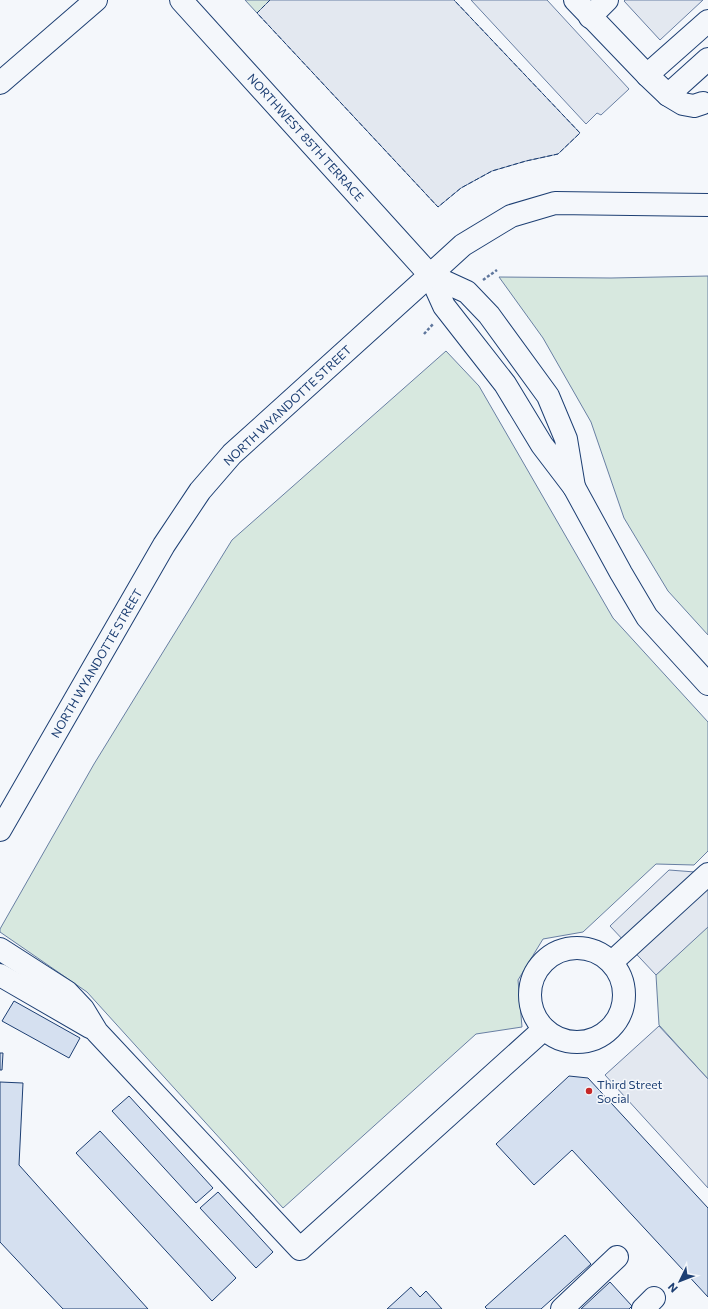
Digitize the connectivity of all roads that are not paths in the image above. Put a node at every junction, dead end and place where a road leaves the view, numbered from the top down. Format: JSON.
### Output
{"nodes":[{"id":1,"x":96,"y":0,"type":"edge"},
{"id":2,"x":181,"y":0,"type":"edge"},
{"id":3,"x":575,"y":0,"type":"edge"},
{"id":4,"x":607,"y":0,"type":"edge"},
{"id":5,"x":590,"y":17,"type":"junction"},
{"id":6,"x":708,"y":20,"type":"edge"},
{"id":7,"x":708,"y":59,"type":"edge"},
{"id":8,"x":647,"y":75,"type":"junction"},
{"id":9,"x":0,"y":83,"type":"edge"},
{"id":10,"x":668,"y":95,"type":"junction"},
{"id":11,"x":703,"y":103,"type":"dead end"},
{"id":12,"x":708,"y":205,"type":"edge"},
{"id":13,"x":430,"y":274,"type":"junction"},
{"id":14,"x":574,"y":488,"type":"junction"},
{"id":15,"x":708,"y":684,"type":"edge"},
{"id":16,"x":0,"y":830,"type":"edge"},
{"id":17,"x":708,"y":874,"type":"edge"},
{"id":18,"x":0,"y":950,"type":"edge"},
{"id":19,"x":612,"y":962,"type":"junction"},
{"id":20,"x":0,"y":975,"type":"edge"},
{"id":21,"x":544,"y":1029,"type":"junction"},
{"id":22,"x":98,"y":1032,"type":"junction"},
{"id":23,"x":617,"y":1258,"type":"dead end"},
{"id":24,"x":562,"y":1309,"type":"edge"}],
"edges":[{"from":1,"to":9,"type":"street"},
{"from":2,"to":13,"type":"street","name":"NORTHWEST 85TH TERRACE"},
{"from":3,"to":5,"type":"street"},
{"from":4,"to":5,"type":"street"},
{"from":5,"to":8,"type":"street"},
{"from":6,"to":8,"type":"street"},
{"from":7,"to":10,"type":"street"},
{"from":8,"to":10,"type":"street"},
{"from":10,"to":11,"type":"street"},
{"from":12,"to":13,"type":"street","name":"NORTH WYANDOTTE STREET"},
{"from":13,"to":14,"type":"street"},
{"from":13,"to":14,"type":"street"},
{"from":13,"to":16,"type":"street","name":"NORTH WYANDOTTE STREET"},
{"from":14,"to":15,"type":"street"},
{"from":17,"to":19,"type":"street"},
{"from":18,"to":22,"type":"street"},
{"from":19,"to":21,"type":"street"},
{"from":19,"to":21,"type":"street"},
{"from":20,"to":22,"type":"street"},
{"from":21,"to":22,"type":"street"},
{"from":23,"to":24,"type":"street"}]}
